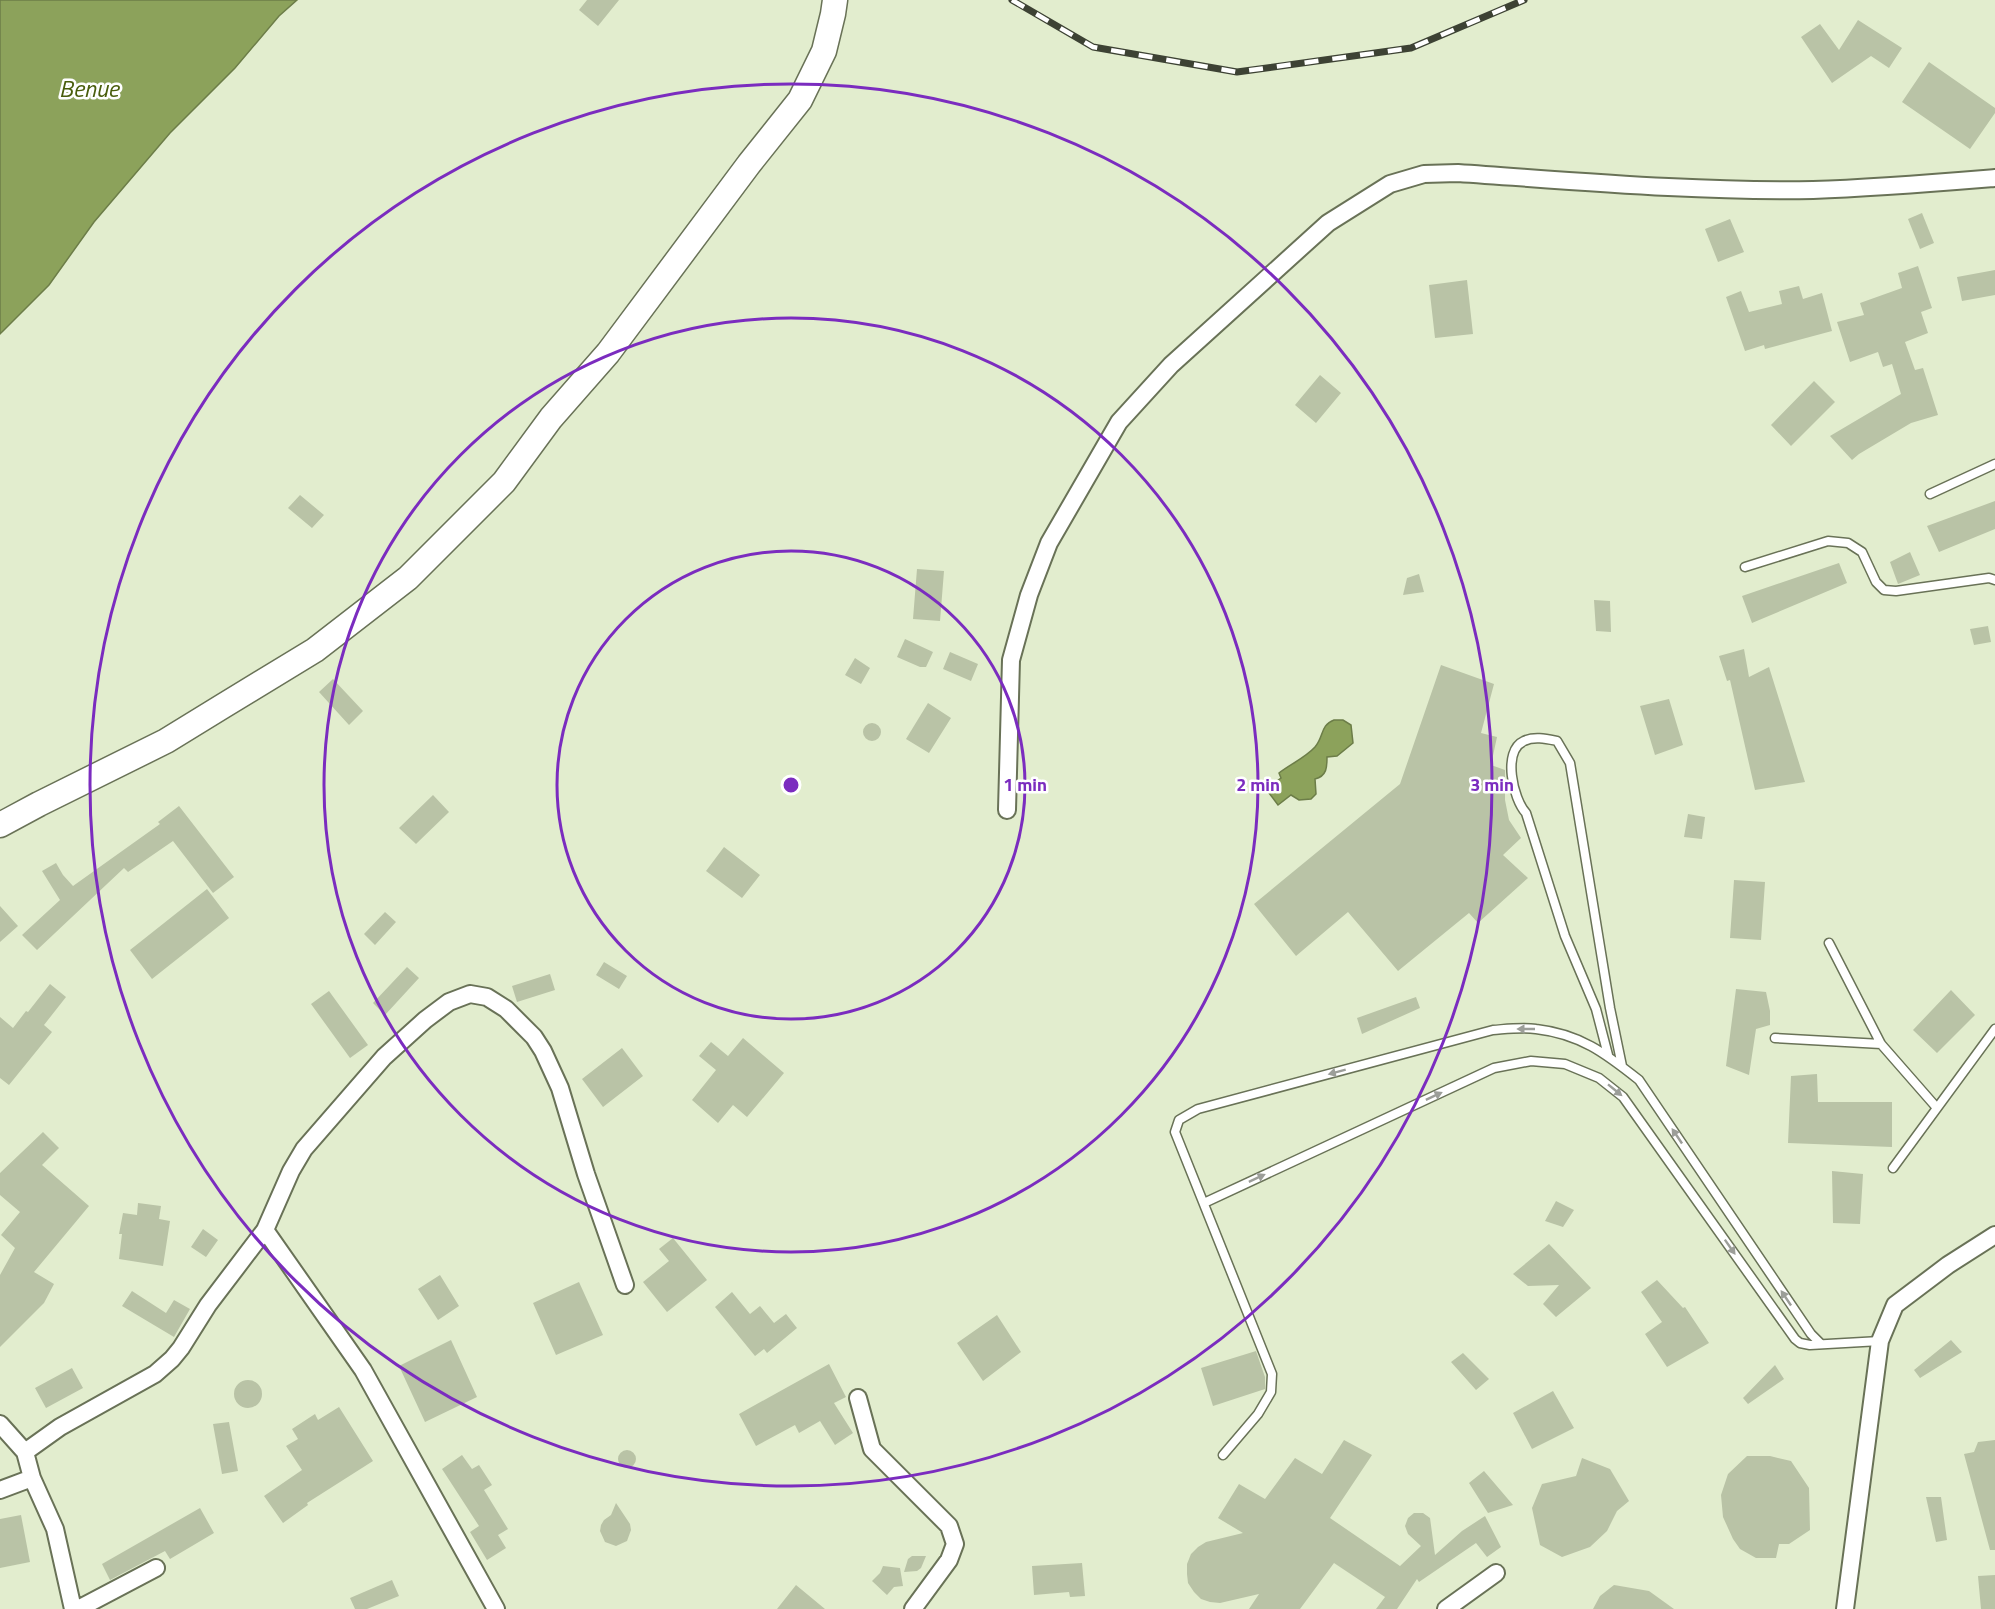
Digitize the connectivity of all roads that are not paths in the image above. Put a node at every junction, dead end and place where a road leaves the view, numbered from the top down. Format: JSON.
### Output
{"nodes":[{"id":1,"x":835,"y":0,"type":"edge"},
{"id":2,"x":1995,"y":178,"type":"edge"},
{"id":3,"x":1995,"y":464,"type":"edge"},
{"id":4,"x":1929,"y":494,"type":"dead end"},
{"id":5,"x":1745,"y":567,"type":"dead end"},
{"id":6,"x":1995,"y":580,"type":"edge"},
{"id":7,"x":1007,"y":810,"type":"dead end"},
{"id":8,"x":0,"y":825,"type":"edge"},
{"id":9,"x":1829,"y":943,"type":"dead end"},
{"id":10,"x":1995,"y":1029,"type":"edge"},
{"id":11,"x":1775,"y":1038,"type":"dead end"},
{"id":12,"x":1881,"y":1044,"type":"junction"},
{"id":13,"x":1608,"y":1055,"type":"junction"},
{"id":14,"x":1622,"y":1066,"type":"junction"},
{"id":15,"x":1937,"y":1108,"type":"junction"},
{"id":16,"x":1893,"y":1168,"type":"dead end"},
{"id":17,"x":1204,"y":1203,"type":"junction"},
{"id":18,"x":265,"y":1230,"type":"junction"},
{"id":19,"x":1995,"y":1235,"type":"edge"},
{"id":20,"x":625,"y":1285,"type":"dead end"},
{"id":21,"x":1811,"y":1334,"type":"junction"},
{"id":22,"x":1880,"y":1341,"type":"junction"},
{"id":23,"x":1800,"y":1343,"type":"junction"},
{"id":24,"x":1821,"y":1344,"type":"junction"},
{"id":25,"x":858,"y":1398,"type":"dead end"},
{"id":26,"x":0,"y":1424,"type":"edge"},
{"id":27,"x":25,"y":1452,"type":"junction"},
{"id":28,"x":1223,"y":1455,"type":"dead end"},
{"id":29,"x":32,"y":1478,"type":"junction"},
{"id":30,"x":0,"y":1490,"type":"edge"},
{"id":31,"x":156,"y":1568,"type":"dead end"},
{"id":32,"x":1496,"y":1572,"type":"dead end"},
{"id":33,"x":73,"y":1609,"type":"edge"},
{"id":34,"x":78,"y":1609,"type":"edge"},
{"id":35,"x":496,"y":1609,"type":"edge"},
{"id":36,"x":913,"y":1609,"type":"edge"},
{"id":37,"x":1446,"y":1609,"type":"edge"},
{"id":38,"x":1845,"y":1609,"type":"edge"}],
"edges":[{"from":1,"to":8,"type":"main road"},
{"from":2,"to":7,"type":"street"},
{"from":3,"to":4,"type":"lane"},
{"from":5,"to":6,"type":"lane"},
{"from":9,"to":12,"type":"lane"},
{"from":10,"to":15,"type":"lane"},
{"from":11,"to":12,"type":"lane"},
{"from":12,"to":15,"type":"lane"},
{"from":13,"to":14,"type":"lane"},
{"from":13,"to":14,"type":"lane"},
{"from":13,"to":17,"type":"lane","one_way":true},
{"from":21,"to":14,"type":"lane","one_way":true},
{"from":15,"to":16,"type":"lane"},
{"from":17,"to":23,"type":"lane","one_way":true},
{"from":17,"to":28,"type":"lane"},
{"from":18,"to":20,"type":"street"},
{"from":18,"to":27,"type":"street"},
{"from":18,"to":35,"type":"street"},
{"from":19,"to":22,"type":"street"},
{"from":21,"to":23,"type":"lane"},
{"from":21,"to":24,"type":"lane"},
{"from":22,"to":24,"type":"lane"},
{"from":22,"to":38,"type":"street"},
{"from":23,"to":24,"type":"lane"},
{"from":25,"to":36,"type":"street"},
{"from":26,"to":27,"type":"street"},
{"from":27,"to":29,"type":"street"},
{"from":29,"to":30,"type":"street"},
{"from":29,"to":33,"type":"street"},
{"from":31,"to":34,"type":"street"},
{"from":32,"to":37,"type":"street"}]}
